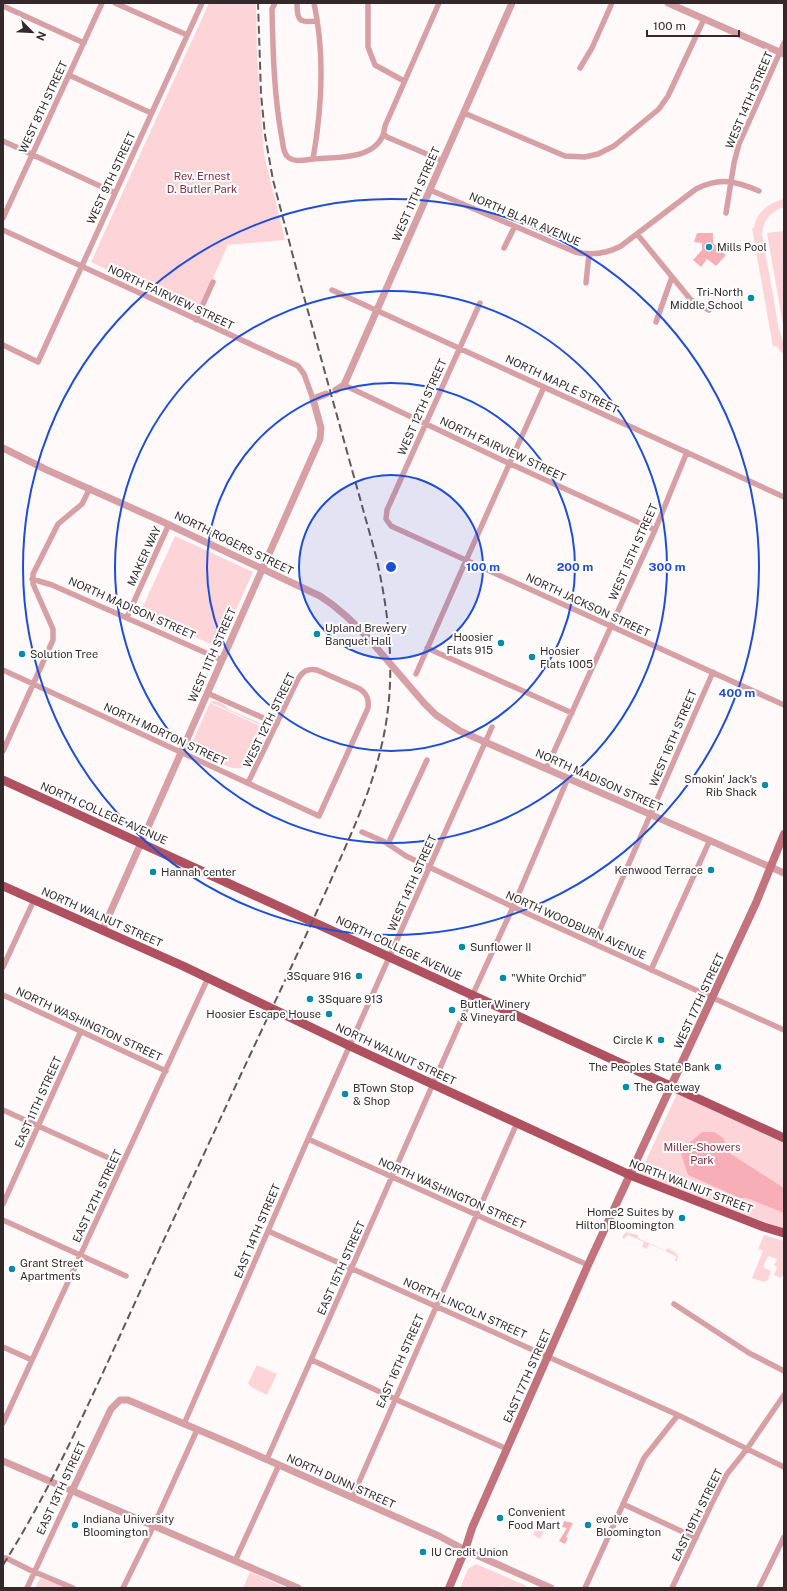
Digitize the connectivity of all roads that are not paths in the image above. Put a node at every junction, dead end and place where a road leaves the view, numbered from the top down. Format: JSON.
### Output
{"nodes":[{"id":1,"x":102,"y":3,"type":"edge"},
{"id":2,"x":115,"y":3,"type":"edge"},
{"id":3,"x":202,"y":3,"type":"edge"},
{"id":4,"x":274,"y":3,"type":"edge"},
{"id":5,"x":297,"y":3,"type":"edge"},
{"id":6,"x":314,"y":3,"type":"edge"},
{"id":7,"x":368,"y":3,"type":"edge"},
{"id":8,"x":440,"y":3,"type":"edge"},
{"id":9,"x":512,"y":3,"type":"edge"},
{"id":10,"x":612,"y":3,"type":"edge"},
{"id":11,"x":668,"y":3,"type":"edge"},
{"id":12,"x":3,"y":6,"type":"edge"},
{"id":13,"x":704,"y":19,"type":"junction"},
{"id":14,"x":317,"y":21,"type":"junction"},
{"id":15,"x":187,"y":35,"type":"junction"},
{"id":16,"x":84,"y":43,"type":"junction"},
{"id":17,"x":784,"y":43,"type":"edge"},
{"id":18,"x":782,"y":53,"type":"edge"},
{"id":19,"x":580,"y":68,"type":"dead end"},
{"id":20,"x":69,"y":75,"type":"junction"},
{"id":21,"x":404,"y":81,"type":"junction"},
{"id":22,"x":151,"y":113,"type":"junction"},
{"id":23,"x":464,"y":113,"type":"junction"},
{"id":24,"x":384,"y":134,"type":"junction"},
{"id":25,"x":3,"y":141,"type":"edge"},
{"id":26,"x":32,"y":154,"type":"junction"},
{"id":27,"x":313,"y":159,"type":"junction"},
{"id":28,"x":443,"y":160,"type":"junction"},
{"id":29,"x":732,"y":182,"type":"junction"},
{"id":30,"x":430,"y":190,"type":"junction"},
{"id":31,"x":759,"y":192,"type":"dead end"},
{"id":32,"x":115,"y":193,"type":"junction"},
{"id":33,"x":726,"y":213,"type":"dead end"},
{"id":34,"x":3,"y":218,"type":"edge"},
{"id":35,"x":515,"y":226,"type":"junction"},
{"id":36,"x":3,"y":230,"type":"edge"},
{"id":37,"x":637,"y":234,"type":"junction"},
{"id":38,"x":504,"y":248,"type":"dead end"},
{"id":39,"x":589,"y":254,"type":"junction"},
{"id":40,"x":82,"y":266,"type":"junction"},
{"id":41,"x":672,"y":277,"type":"junction"},
{"id":42,"x":213,"y":282,"type":"dead end"},
{"id":43,"x":586,"y":283,"type":"dead end"},
{"id":44,"x":332,"y":290,"type":"dead end"},
{"id":45,"x":480,"y":303,"type":"dead end"},
{"id":46,"x":377,"y":310,"type":"junction"},
{"id":47,"x":709,"y":310,"type":"dead end"},
{"id":48,"x":196,"y":320,"type":"junction"},
{"id":49,"x":656,"y":322,"type":"dead end"},
{"id":50,"x":3,"y":345,"type":"edge"},
{"id":51,"x":460,"y":348,"type":"junction"},
{"id":52,"x":344,"y":385,"type":"junction"},
{"id":53,"x":544,"y":387,"type":"junction"},
{"id":54,"x":336,"y":390,"type":"dead end"},
{"id":55,"x":326,"y":394,"type":"dead end"},
{"id":56,"x":313,"y":399,"type":"junction"},
{"id":57,"x":425,"y":424,"type":"junction"},
{"id":58,"x":3,"y":448,"type":"edge"},
{"id":59,"x":687,"y":452,"type":"junction"},
{"id":60,"x":509,"y":464,"type":"junction"},
{"id":61,"x":90,"y":488,"type":"junction"},
{"id":62,"x":784,"y":498,"type":"edge"},
{"id":63,"x":386,"y":519,"type":"joint"},
{"id":64,"x":169,"y":524,"type":"junction"},
{"id":65,"x":655,"y":530,"type":"junction"},
{"id":66,"x":466,"y":560,"type":"junction"},
{"id":67,"x":262,"y":569,"type":"junction"},
{"id":68,"x":32,"y":579,"type":"junction"},
{"id":69,"x":127,"y":617,"type":"junction"},
{"id":70,"x":610,"y":626,"type":"junction"},
{"id":71,"x":427,"y":648,"type":"junction"},
{"id":72,"x":222,"y":660,"type":"junction"},
{"id":73,"x":3,"y":670,"type":"edge"},
{"id":74,"x":713,"y":672,"type":"junction"},
{"id":75,"x":416,"y":674,"type":"dead end"},
{"id":76,"x":33,"y":684,"type":"junction"},
{"id":77,"x":207,"y":693,"type":"junction"},
{"id":78,"x":424,"y":703,"type":"joint"},
{"id":79,"x":784,"y":705,"type":"edge"},
{"id":80,"x":572,"y":713,"type":"junction"},
{"id":81,"x":277,"y":724,"type":"junction"},
{"id":82,"x":492,"y":727,"type":"dead end"},
{"id":83,"x":484,"y":742,"type":"junction"},
{"id":84,"x":3,"y":752,"type":"edge"},
{"id":85,"x":181,"y":752,"type":"junction"},
{"id":86,"x":427,"y":760,"type":"dead end"},
{"id":87,"x":546,"y":769,"type":"junction"},
{"id":88,"x":568,"y":778,"type":"junction"},
{"id":89,"x":3,"y":780,"type":"edge"},
{"id":90,"x":248,"y":784,"type":"junction"},
{"id":91,"x":651,"y":815,"type":"junction"},
{"id":92,"x":319,"y":816,"type":"joint"},
{"id":93,"x":362,"y":832,"type":"dead end"},
{"id":94,"x":784,"y":834,"type":"edge"},
{"id":95,"x":710,"y":840,"type":"junction"},
{"id":96,"x":141,"y":843,"type":"junction"},
{"id":97,"x":388,"y":844,"type":"junction"},
{"id":98,"x":771,"y":867,"type":"junction"},
{"id":99,"x":430,"y":868,"type":"junction"},
{"id":100,"x":784,"y":873,"type":"edge"},
{"id":101,"x":3,"y":886,"type":"edge"},
{"id":102,"x":34,"y":900,"type":"junction"},
{"id":103,"x":513,"y":907,"type":"junction"},
{"id":104,"x":102,"y":931,"type":"junction"},
{"id":105,"x":594,"y":943,"type":"junction"},
{"id":106,"x":390,"y":958,"type":"junction"},
{"id":107,"x":3,"y":967,"type":"edge"},
{"id":108,"x":651,"y":970,"type":"junction"},
{"id":109,"x":208,"y":978,"type":"junction"},
{"id":110,"x":3,"y":995,"type":"edge"},
{"id":111,"x":472,"y":995,"type":"junction"},
{"id":112,"x":712,"y":997,"type":"junction"},
{"id":113,"x":784,"y":1030,"type":"edge"},
{"id":114,"x":81,"y":1031,"type":"junction"},
{"id":115,"x":350,"y":1046,"type":"junction"},
{"id":116,"x":166,"y":1071,"type":"junction"},
{"id":117,"x":432,"y":1085,"type":"junction"},
{"id":118,"x":671,"y":1086,"type":"junction"},
{"id":119,"x":3,"y":1110,"type":"edge"},
{"id":120,"x":517,"y":1123,"type":"junction"},
{"id":121,"x":38,"y":1126,"type":"junction"},
{"id":122,"x":784,"y":1138,"type":"edge"},
{"id":123,"x":308,"y":1139,"type":"junction"},
{"id":124,"x":122,"y":1164,"type":"junction"},
{"id":125,"x":630,"y":1175,"type":"junction"},
{"id":126,"x":392,"y":1177,"type":"junction"},
{"id":127,"x":3,"y":1204,"type":"edge"},
{"id":128,"x":476,"y":1214,"type":"junction"},
{"id":129,"x":3,"y":1220,"type":"edge"},
{"id":130,"x":268,"y":1231,"type":"junction"},
{"id":131,"x":784,"y":1233,"type":"edge"},
{"id":132,"x":80,"y":1255,"type":"junction"},
{"id":133,"x":588,"y":1265,"type":"junction"},
{"id":134,"x":352,"y":1269,"type":"junction"},
{"id":135,"x":126,"y":1276,"type":"dead end"},
{"id":136,"x":674,"y":1304,"type":"dead end"},
{"id":137,"x":436,"y":1306,"type":"junction"},
{"id":138,"x":3,"y":1346,"type":"edge"},
{"id":139,"x":548,"y":1357,"type":"junction"},
{"id":140,"x":32,"y":1360,"type":"junction"},
{"id":141,"x":312,"y":1360,"type":"junction"},
{"id":142,"x":784,"y":1371,"type":"edge"},
{"id":143,"x":784,"y":1395,"type":"edge"},
{"id":144,"x":395,"y":1399,"type":"junction"},
{"id":145,"x":120,"y":1400,"type":"joint"},
{"id":146,"x":678,"y":1415,"type":"junction"},
{"id":147,"x":3,"y":1423,"type":"edge"},
{"id":148,"x":184,"y":1424,"type":"junction"},
{"id":149,"x":197,"y":1430,"type":"junction"},
{"id":150,"x":507,"y":1449,"type":"junction"},
{"id":151,"x":747,"y":1449,"type":"junction"},
{"id":152,"x":3,"y":1460,"type":"edge"},
{"id":153,"x":267,"y":1460,"type":"junction"},
{"id":154,"x":279,"y":1465,"type":"junction"},
{"id":155,"x":784,"y":1467,"type":"edge"},
{"id":156,"x":72,"y":1491,"type":"junction"},
{"id":157,"x":352,"y":1498,"type":"junction"},
{"id":158,"x":623,"y":1504,"type":"junction"},
{"id":159,"x":154,"y":1525,"type":"junction"},
{"id":160,"x":784,"y":1537,"type":"edge"},
{"id":161,"x":696,"y":1538,"type":"junction"},
{"id":162,"x":466,"y":1550,"type":"junction"},
{"id":163,"x":3,"y":1558,"type":"edge"},
{"id":164,"x":235,"y":1561,"type":"junction"},
{"id":165,"x":34,"y":1572,"type":"junction"},
{"id":166,"x":27,"y":1588,"type":"edge"},
{"id":167,"x":73,"y":1588,"type":"edge"},
{"id":168,"x":123,"y":1588,"type":"edge"},
{"id":169,"x":298,"y":1588,"type":"edge"},
{"id":170,"x":449,"y":1588,"type":"edge"},
{"id":171,"x":551,"y":1588,"type":"edge"},
{"id":172,"x":585,"y":1588,"type":"edge"},
{"id":173,"x":672,"y":1588,"type":"edge"},
{"id":174,"x":759,"y":1588,"type":"edge"}],
"edges":[{"from":1,"to":16,"type":"street","name":"WEST 8TH STREET"},
{"from":2,"to":15,"type":"street"},
{"from":3,"to":15,"type":"street","name":"WEST 9TH STREET"},
{"from":4,"to":27,"type":"street"},
{"from":5,"to":14,"type":"street"},
{"from":6,"to":14,"type":"street"},
{"from":7,"to":21,"type":"street"},
{"from":8,"to":21,"type":"street"},
{"from":9,"to":23,"type":"street","name":"WEST 11TH STREET"},
{"from":10,"to":19,"type":"street"},
{"from":11,"to":13,"type":"street"},
{"from":12,"to":16,"type":"street"},
{"from":13,"to":18,"type":"street"},
{"from":13,"to":23,"type":"street"},
{"from":14,"to":27,"type":"street"},
{"from":15,"to":22,"type":"street","name":"WEST 9TH STREET"},
{"from":16,"to":20,"type":"street","name":"WEST 8TH STREET"},
{"from":17,"to":18,"type":"street","name":"WEST 14TH STREET"},
{"from":18,"to":29,"type":"street","name":"WEST 14TH STREET"},
{"from":20,"to":22,"type":"street"},
{"from":20,"to":26,"type":"street","name":"WEST 8TH STREET"},
{"from":21,"to":24,"type":"street"},
{"from":22,"to":32,"type":"street","name":"WEST 9TH STREET"},
{"from":23,"to":28,"type":"street","name":"WEST 11TH STREET"},
{"from":24,"to":27,"type":"street"},
{"from":24,"to":28,"type":"street"},
{"from":25,"to":26,"type":"street"},
{"from":26,"to":32,"type":"street"},
{"from":26,"to":34,"type":"street","name":"WEST 8TH STREET"},
{"from":28,"to":30,"type":"street","name":"WEST 11TH STREET"},
{"from":29,"to":31,"type":"street","name":"NORTH BLAIR AVENUE"},
{"from":29,"to":33,"type":"street","name":"WEST 14TH STREET"},
{"from":29,"to":37,"type":"street","name":"NORTH BLAIR AVENUE"},
{"from":30,"to":35,"type":"street","name":"NORTH BLAIR AVENUE"},
{"from":30,"to":46,"type":"street","name":"WEST 11TH STREET"},
{"from":32,"to":40,"type":"street","name":"WEST 9TH STREET"},
{"from":35,"to":38,"type":"street"},
{"from":35,"to":39,"type":"street","name":"NORTH BLAIR AVENUE"},
{"from":36,"to":40,"type":"street","name":"NORTH FAIRVIEW STREET"},
{"from":37,"to":39,"type":"street","name":"NORTH BLAIR AVENUE"},
{"from":37,"to":41,"type":"street"},
{"from":39,"to":43,"type":"street"},
{"from":40,"to":48,"type":"street","name":"NORTH FAIRVIEW STREET"},
{"from":40,"to":50,"type":"street","name":"WEST 9TH STREET"},
{"from":41,"to":47,"type":"street"},
{"from":41,"to":49,"type":"street"},
{"from":42,"to":48,"type":"street"},
{"from":44,"to":46,"type":"street","name":"NORTH MAPLE STREET"},
{"from":45,"to":51,"type":"street","name":"WEST 12TH STREET"},
{"from":46,"to":51,"type":"street","name":"NORTH MAPLE STREET"},
{"from":46,"to":52,"type":"street","name":"WEST 11TH STREET"},
{"from":48,"to":56,"type":"street","name":"NORTH FAIRVIEW STREET"},
{"from":51,"to":53,"type":"street","name":"NORTH MAPLE STREET"},
{"from":51,"to":57,"type":"street","name":"WEST 12TH STREET"},
{"from":52,"to":54,"type":"street"},
{"from":52,"to":57,"type":"street","name":"NORTH FAIRVIEW STREET"},
{"from":53,"to":59,"type":"street","name":"NORTH MAPLE STREET"},
{"from":53,"to":60,"type":"street"},
{"from":55,"to":56,"type":"street"},
{"from":56,"to":67,"type":"street","name":"WEST 11TH STREET"},
{"from":57,"to":60,"type":"street","name":"NORTH FAIRVIEW STREET"},
{"from":57,"to":63,"type":"street","name":"WEST 12TH STREET"},
{"from":58,"to":61,"type":"street","name":"NORTH ROGERS STREET"},
{"from":59,"to":62,"type":"street","name":"NORTH MAPLE STREET"},
{"from":59,"to":65,"type":"street","name":"WEST 15TH STREET"},
{"from":60,"to":65,"type":"street","name":"NORTH FAIRVIEW STREET"},
{"from":60,"to":66,"type":"street"},
{"from":61,"to":64,"type":"street","name":"NORTH ROGERS STREET"},
{"from":61,"to":68,"type":"street"},
{"from":63,"to":66,"type":"street","name":"NORTH JACKSON STREET"},
{"from":64,"to":67,"type":"street","name":"NORTH ROGERS STREET"},
{"from":64,"to":69,"type":"street","name":"MAKER WAY"},
{"from":65,"to":70,"type":"street","name":"WEST 15TH STREET"},
{"from":66,"to":70,"type":"street","name":"NORTH JACKSON STREET"},
{"from":66,"to":71,"type":"street"},
{"from":67,"to":72,"type":"street","name":"WEST 11TH STREET"},
{"from":67,"to":78,"type":"street","name":"NORTH ROGERS STREET","bridge":true},
{"from":68,"to":69,"type":"street","name":"NORTH MADISON STREET"},
{"from":68,"to":76,"type":"street"},
{"from":69,"to":72,"type":"street","name":"NORTH MADISON STREET"},
{"from":70,"to":74,"type":"street","name":"NORTH JACKSON STREET"},
{"from":70,"to":80,"type":"street","name":"WEST 15TH STREET"},
{"from":71,"to":75,"type":"street"},
{"from":71,"to":80,"type":"street"},
{"from":72,"to":77,"type":"street","name":"WEST 11TH STREET"},
{"from":73,"to":76,"type":"street","name":"NORTH MORTON STREET"},
{"from":74,"to":79,"type":"street","name":"NORTH JACKSON STREET"},
{"from":74,"to":91,"type":"street","name":"WEST 16TH STREET"},
{"from":76,"to":84,"type":"street"},
{"from":76,"to":85,"type":"street","name":"NORTH MORTON STREET"},
{"from":77,"to":81,"type":"street"},
{"from":77,"to":85,"type":"street","name":"WEST 11TH STREET"},
{"from":78,"to":83,"type":"street","name":"NORTH MADISON STREET"},
{"from":80,"to":87,"type":"street","name":"WEST 15TH STREET"},
{"from":81,"to":90,"type":"street","name":"WEST 12TH STREET"},
{"from":81,"to":92,"type":"street","name":"WEST 12TH STREET"},
{"from":82,"to":83,"type":"street","name":"WEST 14TH STREET"},
{"from":83,"to":87,"type":"street","name":"NORTH MADISON STREET"},
{"from":83,"to":99,"type":"street","name":"WEST 14TH STREET"},
{"from":85,"to":90,"type":"street","name":"NORTH MORTON STREET"},
{"from":85,"to":96,"type":"street","name":"WEST 11TH STREET"},
{"from":86,"to":97,"type":"street"},
{"from":87,"to":88,"type":"street","name":"NORTH MADISON STREET"},
{"from":88,"to":91,"type":"street","name":"NORTH MADISON STREET"},
{"from":88,"to":103,"type":"street"},
{"from":89,"to":96,"type":"main road","name":"NORTH COLLEGE AVENUE"},
{"from":90,"to":92,"type":"street","name":"NORTH MORTON STREET"},
{"from":91,"to":95,"type":"street","name":"NORTH MADISON STREET"},
{"from":91,"to":105,"type":"street","name":"WEST 16TH STREET"},
{"from":93,"to":97,"type":"street","name":"NORTH WOODBURN AVENUE"},
{"from":94,"to":98,"type":"main road","name":"WEST 17TH STREET"},
{"from":95,"to":98,"type":"street","name":"NORTH MADISON STREET"},
{"from":95,"to":108,"type":"street"},
{"from":96,"to":104,"type":"street","name":"WEST 11TH STREET"},
{"from":96,"to":106,"type":"main road","name":"NORTH COLLEGE AVENUE"},
{"from":97,"to":99,"type":"street","name":"NORTH WOODBURN AVENUE"},
{"from":98,"to":100,"type":"street","name":"NORTH MADISON STREET"},
{"from":98,"to":112,"type":"main road","name":"WEST 17TH STREET"},
{"from":99,"to":103,"type":"street","name":"NORTH WOODBURN AVENUE"},
{"from":99,"to":106,"type":"street","name":"WEST 14TH STREET"},
{"from":101,"to":102,"type":"main road","name":"NORTH WALNUT STREET"},
{"from":102,"to":104,"type":"main road","name":"NORTH WALNUT STREET"},
{"from":102,"to":107,"type":"street"},
{"from":103,"to":105,"type":"street","name":"NORTH WOODBURN AVENUE"},
{"from":103,"to":111,"type":"street"},
{"from":104,"to":109,"type":"main road","name":"NORTH WALNUT STREET"},
{"from":105,"to":108,"type":"street","name":"NORTH WOODBURN AVENUE"},
{"from":106,"to":111,"type":"main road","name":"NORTH COLLEGE AVENUE"},
{"from":106,"to":115,"type":"street","name":"WEST 14TH STREET"},
{"from":108,"to":112,"type":"street","name":"NORTH WOODBURN AVENUE"},
{"from":109,"to":115,"type":"main road","name":"NORTH WALNUT STREET"},
{"from":109,"to":116,"type":"street","name":"EAST 12TH STREET"},
{"from":110,"to":114,"type":"street","name":"NORTH WASHINGTON STREET"},
{"from":111,"to":117,"type":"street"},
{"from":111,"to":118,"type":"main road","name":"NORTH COLLEGE AVENUE"},
{"from":112,"to":113,"type":"street","name":"NORTH WOODBURN AVENUE"},
{"from":112,"to":118,"type":"main road","name":"WEST 17TH STREET"},
{"from":114,"to":116,"type":"street","name":"NORTH WASHINGTON STREET"},
{"from":114,"to":121,"type":"street","name":"EAST 11TH STREET"},
{"from":115,"to":117,"type":"main road","name":"NORTH WALNUT STREET"},
{"from":115,"to":123,"type":"street","name":"EAST 14TH STREET"},
{"from":116,"to":124,"type":"street","name":"EAST 12TH STREET"},
{"from":117,"to":120,"type":"main road","name":"NORTH WALNUT STREET"},
{"from":117,"to":126,"type":"street","name":"EAST 15TH STREET"},
{"from":118,"to":122,"type":"main road","name":"NORTH COLLEGE AVENUE"},
{"from":118,"to":125,"type":"main road","name":"WEST 17TH STREET"},
{"from":119,"to":121,"type":"street"},
{"from":120,"to":125,"type":"main road","name":"NORTH WALNUT STREET"},
{"from":120,"to":128,"type":"street","name":"EAST 16TH STREET"},
{"from":121,"to":124,"type":"street"},
{"from":121,"to":127,"type":"street","name":"EAST 11TH STREET"},
{"from":123,"to":126,"type":"street","name":"NORTH WASHINGTON STREET"},
{"from":123,"to":130,"type":"street","name":"EAST 14TH STREET"},
{"from":124,"to":132,"type":"street","name":"EAST 12TH STREET"},
{"from":125,"to":131,"type":"main road","name":"NORTH WALNUT STREET"},
{"from":125,"to":133,"type":"main road","name":"EAST 17TH STREET"},
{"from":126,"to":128,"type":"street","name":"NORTH WASHINGTON STREET"},
{"from":126,"to":134,"type":"street","name":"EAST 15TH STREET"},
{"from":128,"to":133,"type":"street","name":"NORTH WASHINGTON STREET"},
{"from":128,"to":137,"type":"street","name":"EAST 16TH STREET"},
{"from":129,"to":132,"type":"street"},
{"from":130,"to":134,"type":"street","name":"NORTH LINCOLN STREET"},
{"from":130,"to":148,"type":"street","name":"EAST 14TH STREET"},
{"from":132,"to":135,"type":"street"},
{"from":132,"to":140,"type":"street","name":"EAST 12TH STREET"},
{"from":133,"to":139,"type":"main road","name":"EAST 17TH STREET"},
{"from":134,"to":137,"type":"street","name":"NORTH LINCOLN STREET"},
{"from":134,"to":141,"type":"street","name":"EAST 15TH STREET"},
{"from":136,"to":142,"type":"street"},
{"from":137,"to":139,"type":"street","name":"NORTH LINCOLN STREET"},
{"from":137,"to":144,"type":"street","name":"EAST 16TH STREET"},
{"from":138,"to":140,"type":"street"},
{"from":139,"to":146,"type":"street","name":"NORTH LINCOLN STREET"},
{"from":139,"to":150,"type":"main road","name":"EAST 17TH STREET"},
{"from":140,"to":147,"type":"street","name":"EAST 12TH STREET"},
{"from":141,"to":144,"type":"street"},
{"from":141,"to":153,"type":"street","name":"EAST 15TH STREET"},
{"from":143,"to":151,"type":"street","name":"EAST 19TH STREET"},
{"from":144,"to":150,"type":"street"},
{"from":144,"to":157,"type":"street","name":"EAST 16TH STREET"},
{"from":145,"to":148,"type":"street","name":"NORTH DUNN STREET"},
{"from":145,"to":156,"type":"street","name":"EAST 13TH STREET"},
{"from":146,"to":151,"type":"street","name":"NORTH LINCOLN STREET"},
{"from":146,"to":158,"type":"street"},
{"from":148,"to":149,"type":"street","name":"NORTH DUNN STREET"},
{"from":149,"to":153,"type":"street","name":"NORTH DUNN STREET"},
{"from":149,"to":159,"type":"street"},
{"from":150,"to":162,"type":"main road","name":"EAST 17TH STREET"},
{"from":151,"to":155,"type":"street","name":"NORTH LINCOLN STREET"},
{"from":151,"to":161,"type":"street","name":"EAST 19TH STREET"},
{"from":152,"to":156,"type":"street"},
{"from":153,"to":154,"type":"street","name":"NORTH DUNN STREET"},
{"from":154,"to":157,"type":"street","name":"NORTH DUNN STREET"},
{"from":154,"to":164,"type":"street"},
{"from":156,"to":159,"type":"street"},
{"from":156,"to":165,"type":"street","name":"EAST 13TH STREET"},
{"from":157,"to":162,"type":"street","name":"NORTH DUNN STREET"},
{"from":158,"to":161,"type":"street"},
{"from":158,"to":172,"type":"street"},
{"from":159,"to":164,"type":"street"},
{"from":159,"to":168,"type":"street"},
{"from":160,"to":174,"type":"street"},
{"from":161,"to":173,"type":"street","name":"EAST 19TH STREET"},
{"from":162,"to":170,"type":"main road","name":"EAST 17TH STREET"},
{"from":162,"to":171,"type":"street","name":"NORTH DUNN STREET"},
{"from":163,"to":165,"type":"street"},
{"from":164,"to":169,"type":"street"},
{"from":165,"to":166,"type":"street","name":"EAST 13TH STREET"},
{"from":165,"to":167,"type":"street"}]}
